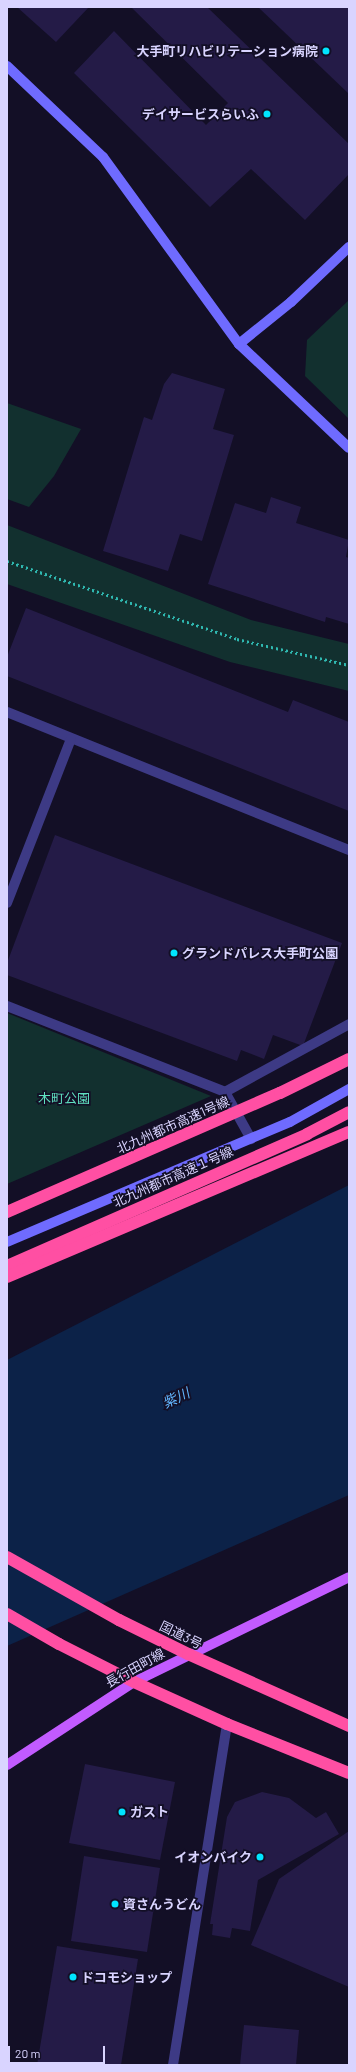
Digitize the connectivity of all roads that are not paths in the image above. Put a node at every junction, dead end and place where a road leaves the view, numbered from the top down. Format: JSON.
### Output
{"nodes":[{"id":1,"x":7,"y":66,"type":"edge"},
{"id":2,"x":349,"y":246,"type":"edge"},
{"id":3,"x":239,"y":344,"type":"junction"},
{"id":4,"x":349,"y":448,"type":"edge"},
{"id":5,"x":7,"y":712,"type":"edge"},
{"id":6,"x":71,"y":739,"type":"junction"},
{"id":7,"x":349,"y":850,"type":"edge"},
{"id":8,"x":7,"y":903,"type":"edge"},
{"id":9,"x":7,"y":1006,"type":"edge"},
{"id":10,"x":349,"y":1024,"type":"edge"},
{"id":11,"x":349,"y":1059,"type":"edge"},
{"id":12,"x":349,"y":1089,"type":"edge"},
{"id":13,"x":225,"y":1092,"type":"junction"},
{"id":14,"x":349,"y":1112,"type":"edge"},
{"id":15,"x":349,"y":1132,"type":"edge"},
{"id":16,"x":251,"y":1139,"type":"junction"},
{"id":17,"x":7,"y":1212,"type":"edge"},
{"id":18,"x":7,"y":1242,"type":"edge"},
{"id":19,"x":7,"y":1266,"type":"edge"},
{"id":20,"x":7,"y":1277,"type":"edge"},
{"id":21,"x":7,"y":1557,"type":"edge"},
{"id":22,"x":349,"y":1577,"type":"edge"},
{"id":23,"x":7,"y":1614,"type":"edge"},
{"id":24,"x":188,"y":1654,"type":"junction"},
{"id":25,"x":134,"y":1682,"type":"junction"},
{"id":26,"x":227,"y":1724,"type":"junction"},
{"id":27,"x":349,"y":1726,"type":"edge"},
{"id":28,"x":7,"y":1765,"type":"edge"},
{"id":29,"x":349,"y":1773,"type":"edge"},
{"id":30,"x":173,"y":2065,"type":"edge"}],
"edges":[{"from":1,"to":3,"type":"street"},
{"from":2,"to":3,"type":"street"},
{"from":3,"to":4,"type":"street"},
{"from":5,"to":6,"type":"street"},
{"from":6,"to":7,"type":"street"},
{"from":6,"to":8,"type":"street"},
{"from":9,"to":13,"type":"street"},
{"from":10,"to":13,"type":"street"},
{"from":11,"to":17,"type":"highway","name":"北九州都市高速1号線","bridge":true},
{"from":12,"to":16,"type":"street"},
{"from":13,"to":16,"type":"street"},
{"from":14,"to":19,"type":"highway","name":"北九州都市高速１号線"},
{"from":15,"to":20,"type":"highway"},
{"from":16,"to":18,"type":"street"},
{"from":21,"to":24,"type":"highway","name":"国道3号"},
{"from":22,"to":24,"type":"main road","name":"長行田町線"},
{"from":23,"to":25,"type":"highway"},
{"from":24,"to":25,"type":"main road","name":"長行田町線"},
{"from":24,"to":27,"type":"highway","name":"国道3号"},
{"from":25,"to":26,"type":"highway"},
{"from":25,"to":28,"type":"main road","name":"長行田町線"},
{"from":26,"to":29,"type":"highway"},
{"from":26,"to":30,"type":"street"}]}
